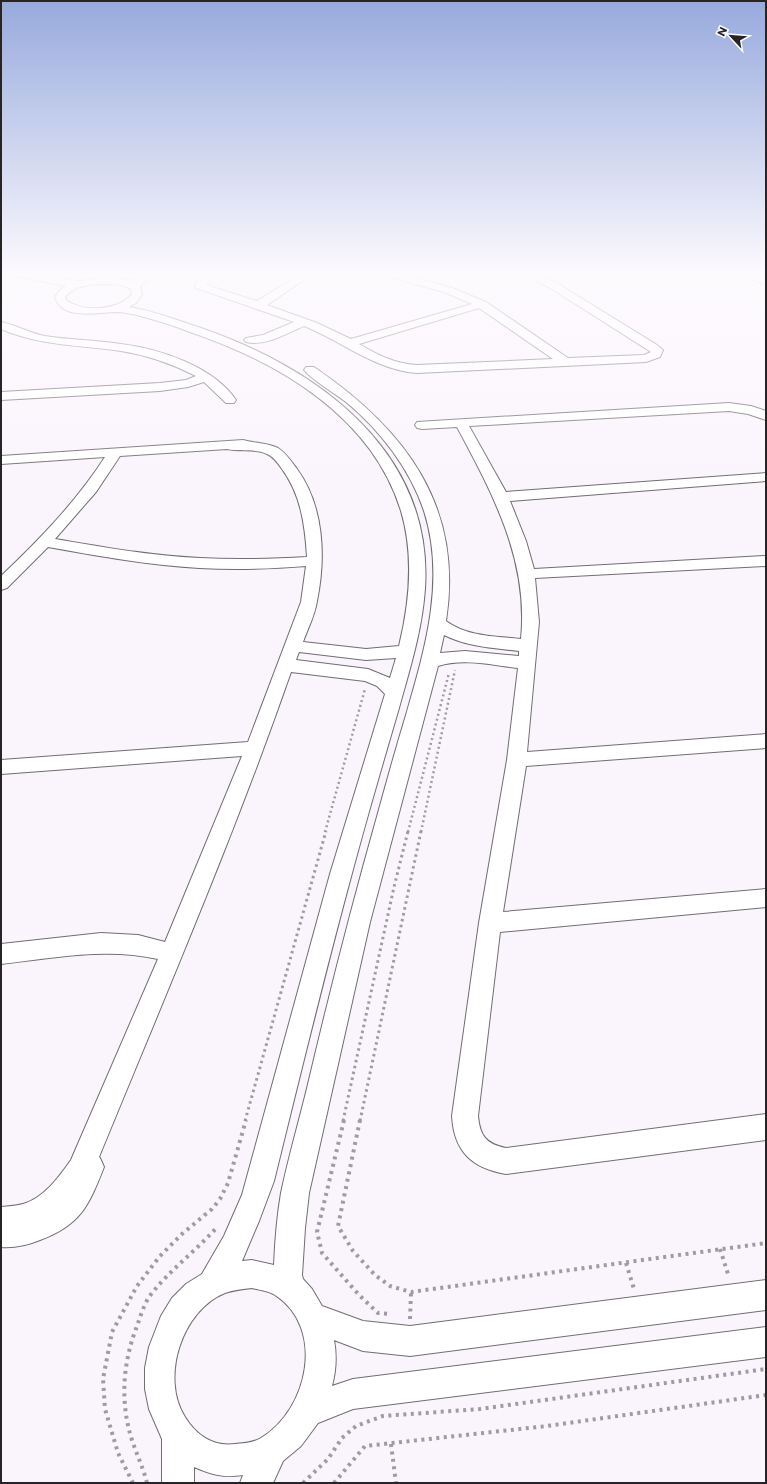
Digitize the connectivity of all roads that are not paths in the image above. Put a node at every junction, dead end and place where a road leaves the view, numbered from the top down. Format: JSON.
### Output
{"nodes":[{"id":1,"x":68,"y":342,"type":"edge"},
{"id":2,"x":230,"y":342,"type":"edge"},
{"id":3,"x":255,"y":342,"type":"edge"},
{"id":4,"x":275,"y":342,"type":"edge"},
{"id":5,"x":537,"y":342,"type":"edge"},
{"id":6,"x":645,"y":342,"type":"edge"},
{"id":7,"x":351,"y":343,"type":"edge"},
{"id":8,"x":269,"y":348,"type":"junction"},
{"id":9,"x":566,"y":362,"type":"junction"},
{"id":10,"x":206,"y":377,"type":"junction"},
{"id":11,"x":1,"y":396,"type":"edge"},
{"id":12,"x":230,"y":400,"type":"dead end"},
{"id":13,"x":766,"y":416,"type":"edge"},
{"id":14,"x":461,"y":423,"type":"junction"},
{"id":15,"x":422,"y":425,"type":"dead end"},
{"id":16,"x":115,"y":453,"type":"junction"},
{"id":17,"x":1,"y":460,"type":"edge"},
{"id":18,"x":766,"y":477,"type":"edge"},
{"id":19,"x":502,"y":497,"type":"junction"},
{"id":20,"x":44,"y":542,"type":"junction"},
{"id":21,"x":315,"y":561,"type":"junction"},
{"id":22,"x":766,"y":561,"type":"edge"},
{"id":23,"x":528,"y":574,"type":"junction"},
{"id":24,"x":1,"y":585,"type":"edge"},
{"id":25,"x":438,"y":622,"type":"junction"},
{"id":26,"x":294,"y":646,"type":"junction"},
{"id":27,"x":408,"y":649,"type":"junction"},
{"id":28,"x":332,"y":650,"type":"junction"},
{"id":29,"x":527,"y":655,"type":"junction"},
{"id":30,"x":430,"y":662,"type":"junction"},
{"id":31,"x":285,"y":664,"type":"junction"},
{"id":32,"x":325,"y":670,"type":"junction"},
{"id":33,"x":394,"y":692,"type":"junction"},
{"id":34,"x":766,"y":741,"type":"edge"},
{"id":35,"x":255,"y":748,"type":"junction"},
{"id":36,"x":517,"y":760,"type":"junction"},
{"id":37,"x":1,"y":767,"type":"edge"},
{"id":38,"x":766,"y":898,"type":"edge"},
{"id":39,"x":490,"y":923,"type":"junction"},
{"id":40,"x":172,"y":953,"type":"junction"},
{"id":41,"x":1,"y":954,"type":"edge"},
{"id":42,"x":103,"y":1115,"type":"junction"},
{"id":43,"x":766,"y":1127,"type":"edge"},
{"id":44,"x":1,"y":1221,"type":"edge"},
{"id":45,"x":1,"y":1233,"type":"edge"},
{"id":46,"x":213,"y":1283,"type":"junction"},
{"id":47,"x":288,"y":1287,"type":"junction"},
{"id":48,"x":766,"y":1295,"type":"edge"},
{"id":49,"x":312,"y":1317,"type":"junction"},
{"id":50,"x":766,"y":1342,"type":"edge"},
{"id":51,"x":308,"y":1411,"type":"junction"},
{"id":52,"x":178,"y":1435,"type":"junction"},
{"id":53,"x":271,"y":1450,"type":"junction"},
{"id":54,"x":178,"y":1483,"type":"edge"},
{"id":55,"x":256,"y":1483,"type":"edge"}],
"edges":[{"from":1,"to":10,"type":"street"},
{"from":2,"to":27,"type":"street"},
{"from":3,"to":8,"type":"street"},
{"from":4,"to":8,"type":"street"},
{"from":5,"to":9,"type":"street"},
{"from":6,"to":9,"type":"street"},
{"from":7,"to":9,"type":"street"},
{"from":8,"to":25,"type":"street"},
{"from":10,"to":11,"type":"street"},
{"from":10,"to":12,"type":"street"},
{"from":13,"to":14,"type":"street"},
{"from":14,"to":15,"type":"street"},
{"from":14,"to":19,"type":"street"},
{"from":16,"to":17,"type":"street"},
{"from":16,"to":20,"type":"street"},
{"from":16,"to":21,"type":"street"},
{"from":18,"to":19,"type":"street"},
{"from":19,"to":23,"type":"street"},
{"from":20,"to":21,"type":"street"},
{"from":20,"to":24,"type":"street"},
{"from":21,"to":26,"type":"street"},
{"from":22,"to":23,"type":"street"},
{"from":23,"to":29,"type":"street"},
{"from":25,"to":29,"type":"street"},
{"from":25,"to":30,"type":"street"},
{"from":26,"to":28,"type":"street"},
{"from":26,"to":31,"type":"street"},
{"from":27,"to":28,"type":"street"},
{"from":27,"to":33,"type":"street"},
{"from":28,"to":32,"type":"street"},
{"from":29,"to":30,"type":"street"},
{"from":29,"to":36,"type":"street"},
{"from":30,"to":47,"type":"street"},
{"from":31,"to":32,"type":"street"},
{"from":31,"to":35,"type":"street"},
{"from":32,"to":33,"type":"street"},
{"from":33,"to":46,"type":"street"},
{"from":34,"to":36,"type":"street"},
{"from":35,"to":37,"type":"street"},
{"from":35,"to":40,"type":"street"},
{"from":36,"to":39,"type":"street"},
{"from":38,"to":39,"type":"street"},
{"from":39,"to":43,"type":"street"},
{"from":40,"to":41,"type":"street"},
{"from":40,"to":42,"type":"street"},
{"from":42,"to":44,"type":"street"},
{"from":42,"to":45,"type":"street"},
{"from":46,"to":47,"type":"street"},
{"from":46,"to":52,"type":"street"},
{"from":47,"to":49,"type":"street"},
{"from":48,"to":49,"type":"street"},
{"from":49,"to":51,"type":"street"},
{"from":50,"to":51,"type":"street"},
{"from":51,"to":53,"type":"street"},
{"from":52,"to":53,"type":"street"},
{"from":52,"to":54,"type":"street"},
{"from":53,"to":55,"type":"street"}]}
